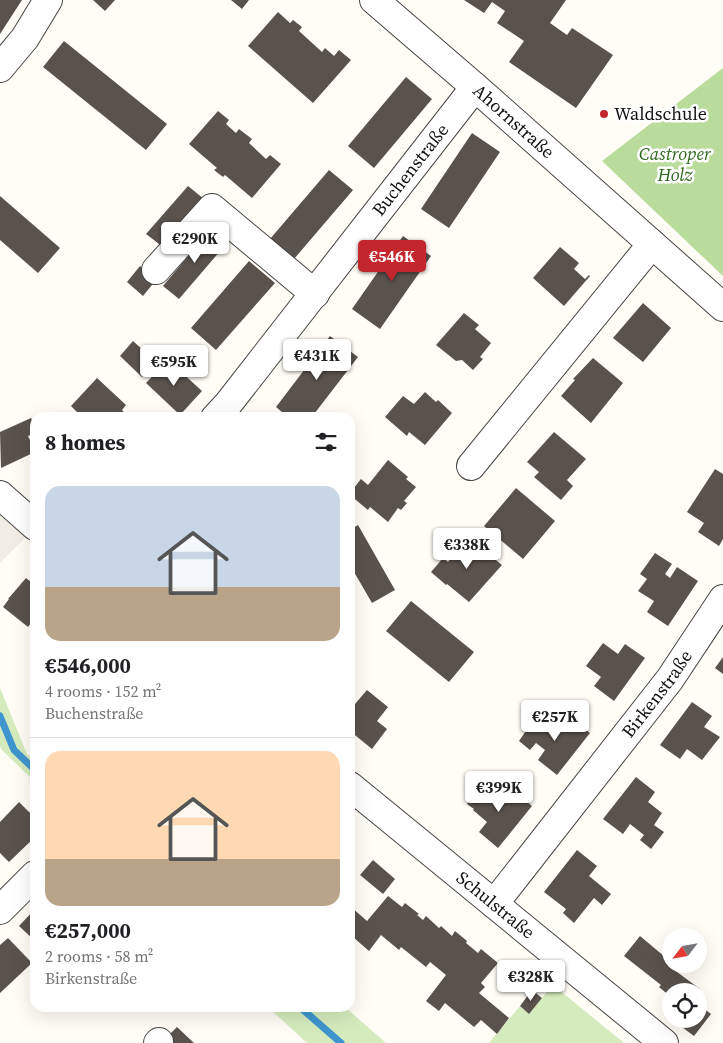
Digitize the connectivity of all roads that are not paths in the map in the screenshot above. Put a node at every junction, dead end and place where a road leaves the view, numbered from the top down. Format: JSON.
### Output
{"nodes":[{"id":1,"x":48,"y":0,"type":"edge"},
{"id":2,"x":374,"y":0,"type":"edge"},
{"id":3,"x":0,"y":68,"type":"edge"},
{"id":4,"x":475,"y":87,"type":"junction"},
{"id":5,"x":652,"y":244,"type":"junction"},
{"id":6,"x":156,"y":270,"type":"dead end"},
{"id":7,"x":315,"y":294,"type":"junction"},
{"id":8,"x":723,"y":307,"type":"edge"},
{"id":9,"x":221,"y":412,"type":"edge"},
{"id":10,"x":471,"y":466,"type":"dead end"},
{"id":11,"x":0,"y":495,"type":"edge"},
{"id":12,"x":30,"y":522,"type":"edge"},
{"id":13,"x":723,"y":599,"type":"edge"},
{"id":14,"x":355,"y":790,"type":"edge"},
{"id":15,"x":30,"y":880,"type":"edge"},
{"id":16,"x":494,"y":904,"type":"junction"},
{"id":17,"x":0,"y":910,"type":"edge"},
{"id":18,"x":664,"y":1043,"type":"edge"}],
"edges":[{"from":1,"to":3,"type":"street"},
{"from":2,"to":4,"type":"street","name":"Ahornstraße"},
{"from":4,"to":5,"type":"street","name":"Ahornstraße"},
{"from":4,"to":7,"type":"street","name":"Buchenstraße"},
{"from":5,"to":8,"type":"street","name":"Ahornstraße"},
{"from":5,"to":10,"type":"street"},
{"from":6,"to":7,"type":"street"},
{"from":7,"to":9,"type":"street","name":"Buchenstraße"},
{"from":11,"to":12,"type":"street"},
{"from":13,"to":16,"type":"street","name":"Birkenstraße"},
{"from":14,"to":16,"type":"street","name":"Schulstraße"},
{"from":15,"to":17,"type":"street"},
{"from":16,"to":18,"type":"street","name":"Schulstraße"}]}
